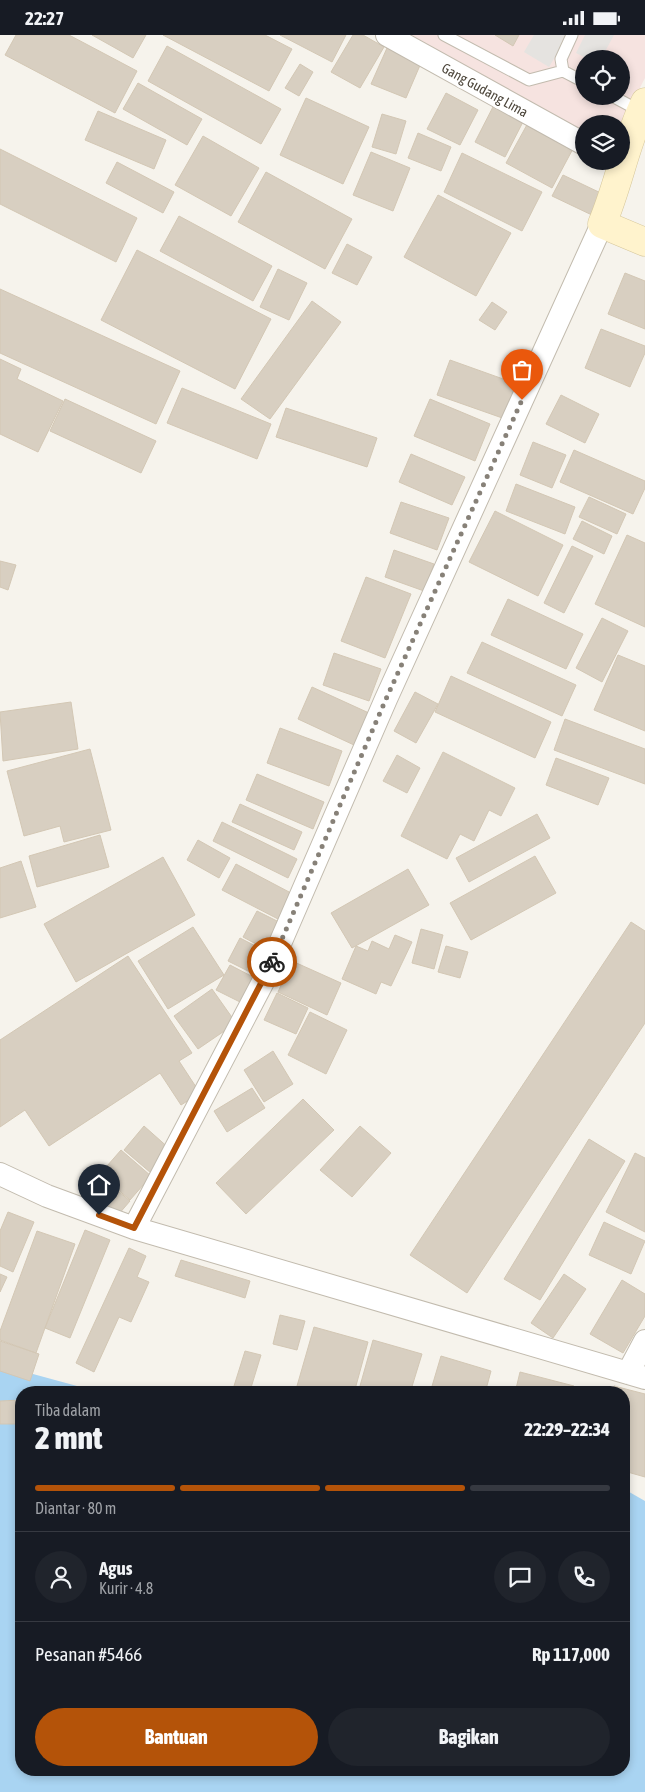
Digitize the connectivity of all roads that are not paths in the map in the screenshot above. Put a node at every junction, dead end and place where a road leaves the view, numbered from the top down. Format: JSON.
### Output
{"nodes":[{"id":1,"x":387,"y":35,"type":"edge"},
{"id":2,"x":444,"y":35,"type":"edge"},
{"id":3,"x":572,"y":35,"type":"edge"},
{"id":4,"x":563,"y":71,"type":"junction"},
{"id":5,"x":575,"y":77,"type":"edge"},
{"id":6,"x":630,"y":102,"type":"edge"},
{"id":7,"x":643,"y":106,"type":"edge"},
{"id":8,"x":630,"y":136,"type":"edge"},
{"id":9,"x":575,"y":139,"type":"edge"},
{"id":10,"x":618,"y":170,"type":"edge"},
{"id":11,"x":605,"y":217,"type":"junction"},
{"id":12,"x":645,"y":225,"type":"edge"},
{"id":13,"x":645,"y":242,"type":"edge"},
{"id":14,"x":0,"y":1174,"type":"edge"},
{"id":15,"x":134,"y":1228,"type":"junction"},
{"id":16,"x":645,"y":1341,"type":"edge"},
{"id":17,"x":636,"y":1375,"type":"edge"}],
"edges":[{"from":1,"to":9,"type":"street","name":"Gang Gudang Lima"},
{"from":2,"to":4,"type":"lane"},
{"from":3,"to":4,"type":"lane"},
{"from":4,"to":5,"type":"lane"},
{"from":6,"to":7,"type":"lane"},
{"from":7,"to":8,"type":"street"},
{"from":10,"to":11,"type":"street"},
{"from":11,"to":12,"type":"street"},
{"from":11,"to":13,"type":"street"},
{"from":11,"to":15,"type":"street"},
{"from":14,"to":15,"type":"street"},
{"from":15,"to":17,"type":"street"},
{"from":16,"to":17,"type":"street"}]}
